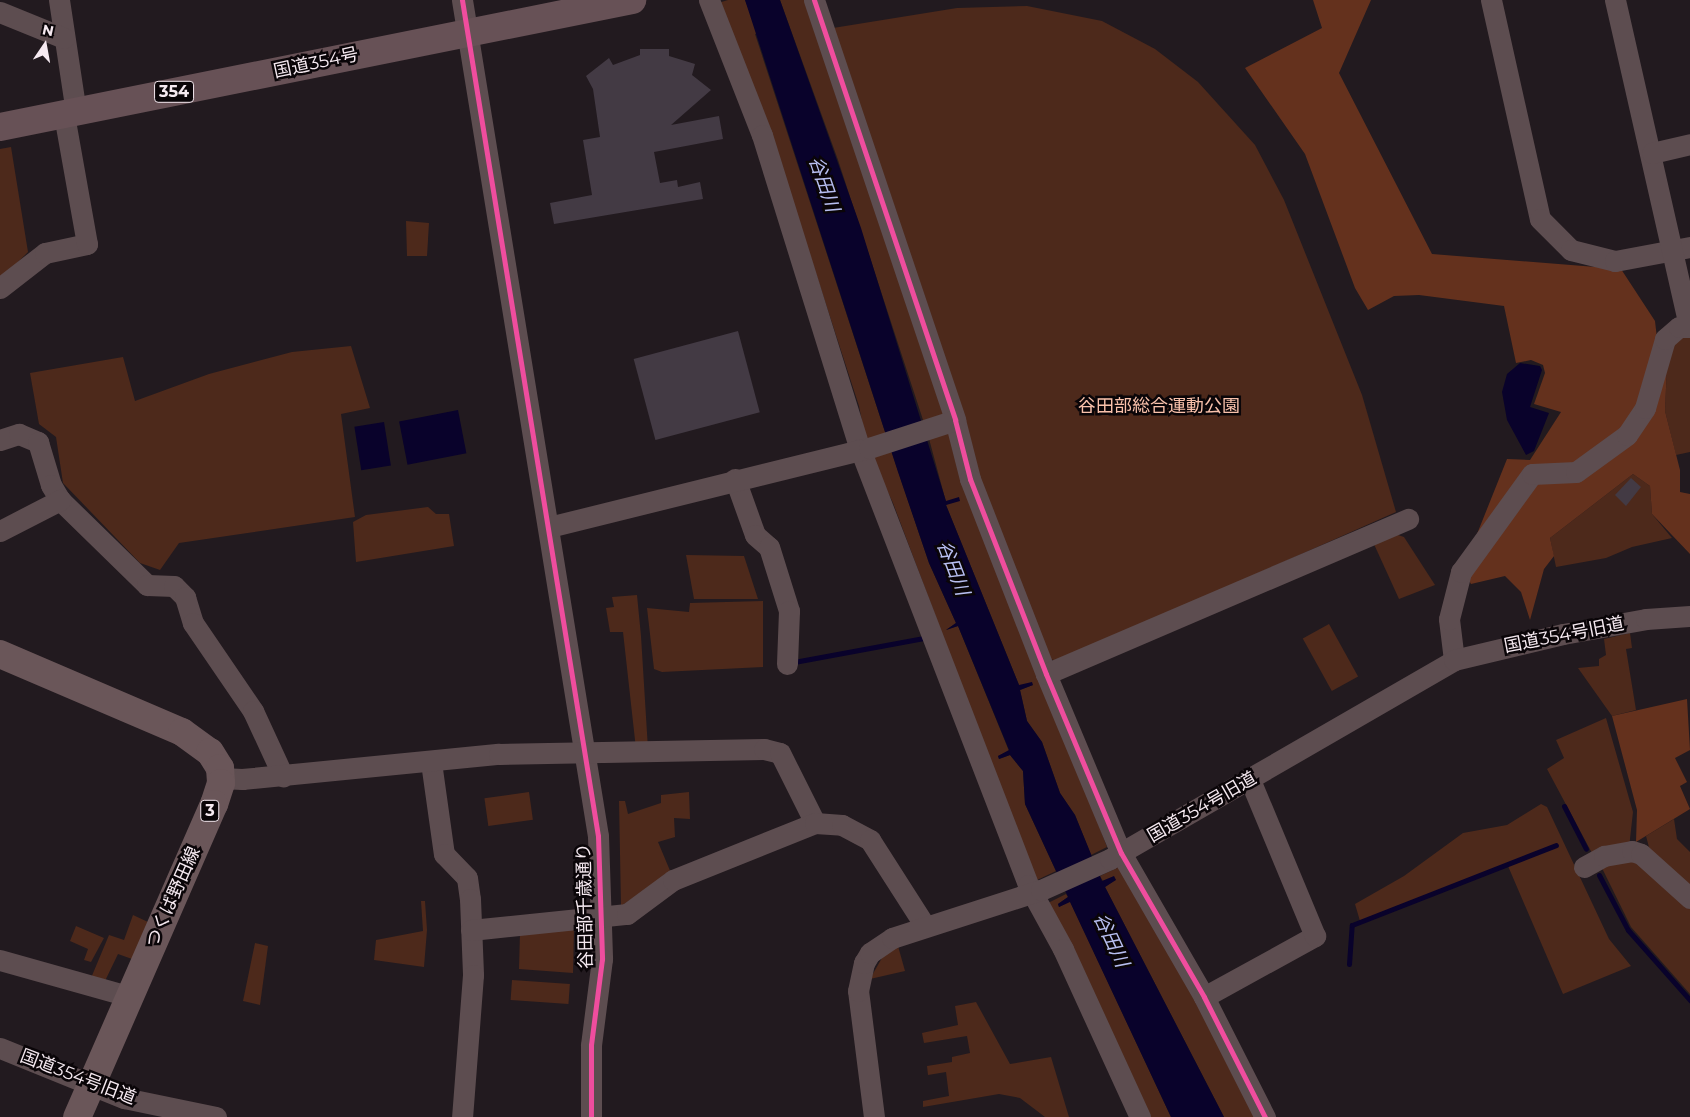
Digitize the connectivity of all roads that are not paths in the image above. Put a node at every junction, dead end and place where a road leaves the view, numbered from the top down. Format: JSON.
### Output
{"nodes":[{"id":1,"x":60,"y":0,"type":"edge"},
{"id":2,"x":462,"y":0,"type":"edge"},
{"id":3,"x":632,"y":0,"type":"edge"},
{"id":4,"x":709,"y":0,"type":"edge"},
{"id":5,"x":814,"y":0,"type":"edge"},
{"id":6,"x":1491,"y":0,"type":"edge"},
{"id":7,"x":1615,"y":0,"type":"edge"},
{"id":8,"x":0,"y":12,"type":"edge"},
{"id":9,"x":468,"y":32,"type":"junction"},
{"id":10,"x":64,"y":38,"type":"junction"},
{"id":11,"x":70,"y":113,"type":"junction"},
{"id":12,"x":0,"y":127,"type":"edge"},
{"id":13,"x":1690,"y":144,"type":"edge"},
{"id":14,"x":1652,"y":153,"type":"junction"},
{"id":15,"x":1682,"y":248,"type":"edge"},
{"id":16,"x":0,"y":288,"type":"edge"},
{"id":17,"x":1690,"y":327,"type":"edge"},
{"id":18,"x":952,"y":421,"type":"junction"},
{"id":19,"x":0,"y":440,"type":"edge"},
{"id":20,"x":864,"y":448,"type":"junction"},
{"id":21,"x":735,"y":479,"type":"junction"},
{"id":22,"x":60,"y":500,"type":"junction"},
{"id":23,"x":1408,"y":519,"type":"dead end"},
{"id":24,"x":549,"y":526,"type":"junction"},
{"id":25,"x":0,"y":531,"type":"edge"},
{"id":26,"x":1690,"y":616,"type":"edge"},
{"id":27,"x":0,"y":654,"type":"edge"},
{"id":28,"x":1454,"y":660,"type":"junction"},
{"id":29,"x":786,"y":664,"type":"dead end"},
{"id":30,"x":1046,"y":674,"type":"junction"},
{"id":31,"x":584,"y":754,"type":"junction"},
{"id":32,"x":431,"y":762,"type":"junction"},
{"id":33,"x":282,"y":776,"type":"junction"},
{"id":34,"x":221,"y":778,"type":"junction"},
{"id":35,"x":1250,"y":780,"type":"junction"},
{"id":36,"x":816,"y":823,"type":"junction"},
{"id":37,"x":1115,"y":856,"type":"junction"},
{"id":38,"x":1584,"y":867,"type":"dead end"},
{"id":39,"x":1036,"y":891,"type":"junction"},
{"id":40,"x":1690,"y":898,"type":"edge"},
{"id":41,"x":603,"y":918,"type":"junction"},
{"id":42,"x":925,"y":926,"type":"junction"},
{"id":43,"x":472,"y":930,"type":"junction"},
{"id":44,"x":0,"y":960,"type":"edge"},
{"id":45,"x":128,"y":996,"type":"junction"},
{"id":46,"x":1204,"y":996,"type":"junction"},
{"id":47,"x":0,"y":1048,"type":"edge"},
{"id":48,"x":91,"y":1083,"type":"junction"},
{"id":49,"x":77,"y":1117,"type":"edge"},
{"id":50,"x":216,"y":1117,"type":"edge"},
{"id":51,"x":462,"y":1117,"type":"edge"},
{"id":52,"x":591,"y":1117,"type":"edge"},
{"id":53,"x":874,"y":1117,"type":"edge"},
{"id":54,"x":1140,"y":1117,"type":"edge"},
{"id":55,"x":1265,"y":1117,"type":"edge"}],
"edges":[{"from":1,"to":10,"type":"street"},
{"from":2,"to":9,"type":"street","name":"谷田部千歳通り"},
{"from":3,"to":9,"type":"highway","name":"国道354号","number":"354"},
{"from":4,"to":20,"type":"street"},
{"from":5,"to":18,"type":"street"},
{"from":6,"to":15,"type":"street"},
{"from":7,"to":14,"type":"street"},
{"from":8,"to":10,"type":"street"},
{"from":9,"to":11,"type":"highway","name":"国道354号","number":"354"},
{"from":9,"to":24,"type":"street","name":"谷田部千歳通り"},
{"from":10,"to":11,"type":"street"},
{"from":11,"to":12,"type":"highway","name":"国道354号","number":"354"},
{"from":11,"to":16,"type":"street"},
{"from":13,"to":14,"type":"street"},
{"from":14,"to":15,"type":"street"},
{"from":15,"to":17,"type":"street"},
{"from":17,"to":28,"type":"street"},
{"from":18,"to":20,"type":"street"},
{"from":18,"to":30,"type":"street"},
{"from":19,"to":22,"type":"street"},
{"from":20,"to":21,"type":"street"},
{"from":20,"to":39,"type":"street"},
{"from":21,"to":24,"type":"street"},
{"from":21,"to":29,"type":"street"},
{"from":22,"to":25,"type":"street"},
{"from":22,"to":33,"type":"street"},
{"from":23,"to":30,"type":"street"},
{"from":24,"to":31,"type":"street","name":"谷田部千歳通り"},
{"from":26,"to":28,"type":"street","name":"国道354号旧道"},
{"from":27,"to":34,"type":"main road","number":"3"},
{"from":28,"to":35,"type":"street","name":"国道354号旧道"},
{"from":30,"to":37,"type":"street"},
{"from":31,"to":32,"type":"street"},
{"from":31,"to":36,"type":"street"},
{"from":31,"to":41,"type":"street","name":"谷田部千歳通り"},
{"from":32,"to":33,"type":"street"},
{"from":32,"to":43,"type":"street"},
{"from":33,"to":34,"type":"street"},
{"from":34,"to":45,"type":"main road","name":"つくば野田線","number":"3"},
{"from":35,"to":37,"type":"street","name":"国道354号旧道"},
{"from":35,"to":46,"type":"street"},
{"from":36,"to":41,"type":"street"},
{"from":36,"to":42,"type":"street"},
{"from":37,"to":39,"type":"street","name":"国道354号旧道"},
{"from":37,"to":46,"type":"street"},
{"from":38,"to":40,"type":"street"},
{"from":39,"to":42,"type":"street","name":"国道354号旧道"},
{"from":39,"to":54,"type":"street"},
{"from":41,"to":43,"type":"street"},
{"from":41,"to":52,"type":"street","name":"谷田部千歳通り"},
{"from":42,"to":53,"type":"street","name":"国道354号旧道"},
{"from":43,"to":51,"type":"street"},
{"from":44,"to":45,"type":"street"},
{"from":45,"to":48,"type":"main road","name":"つくば野田線","number":"3"},
{"from":46,"to":55,"type":"street"},
{"from":47,"to":48,"type":"street","name":"国道354号旧道"},
{"from":48,"to":49,"type":"main road","name":"つくば野田線","number":"3"},
{"from":48,"to":50,"type":"street","name":"国道354号旧道"}]}
